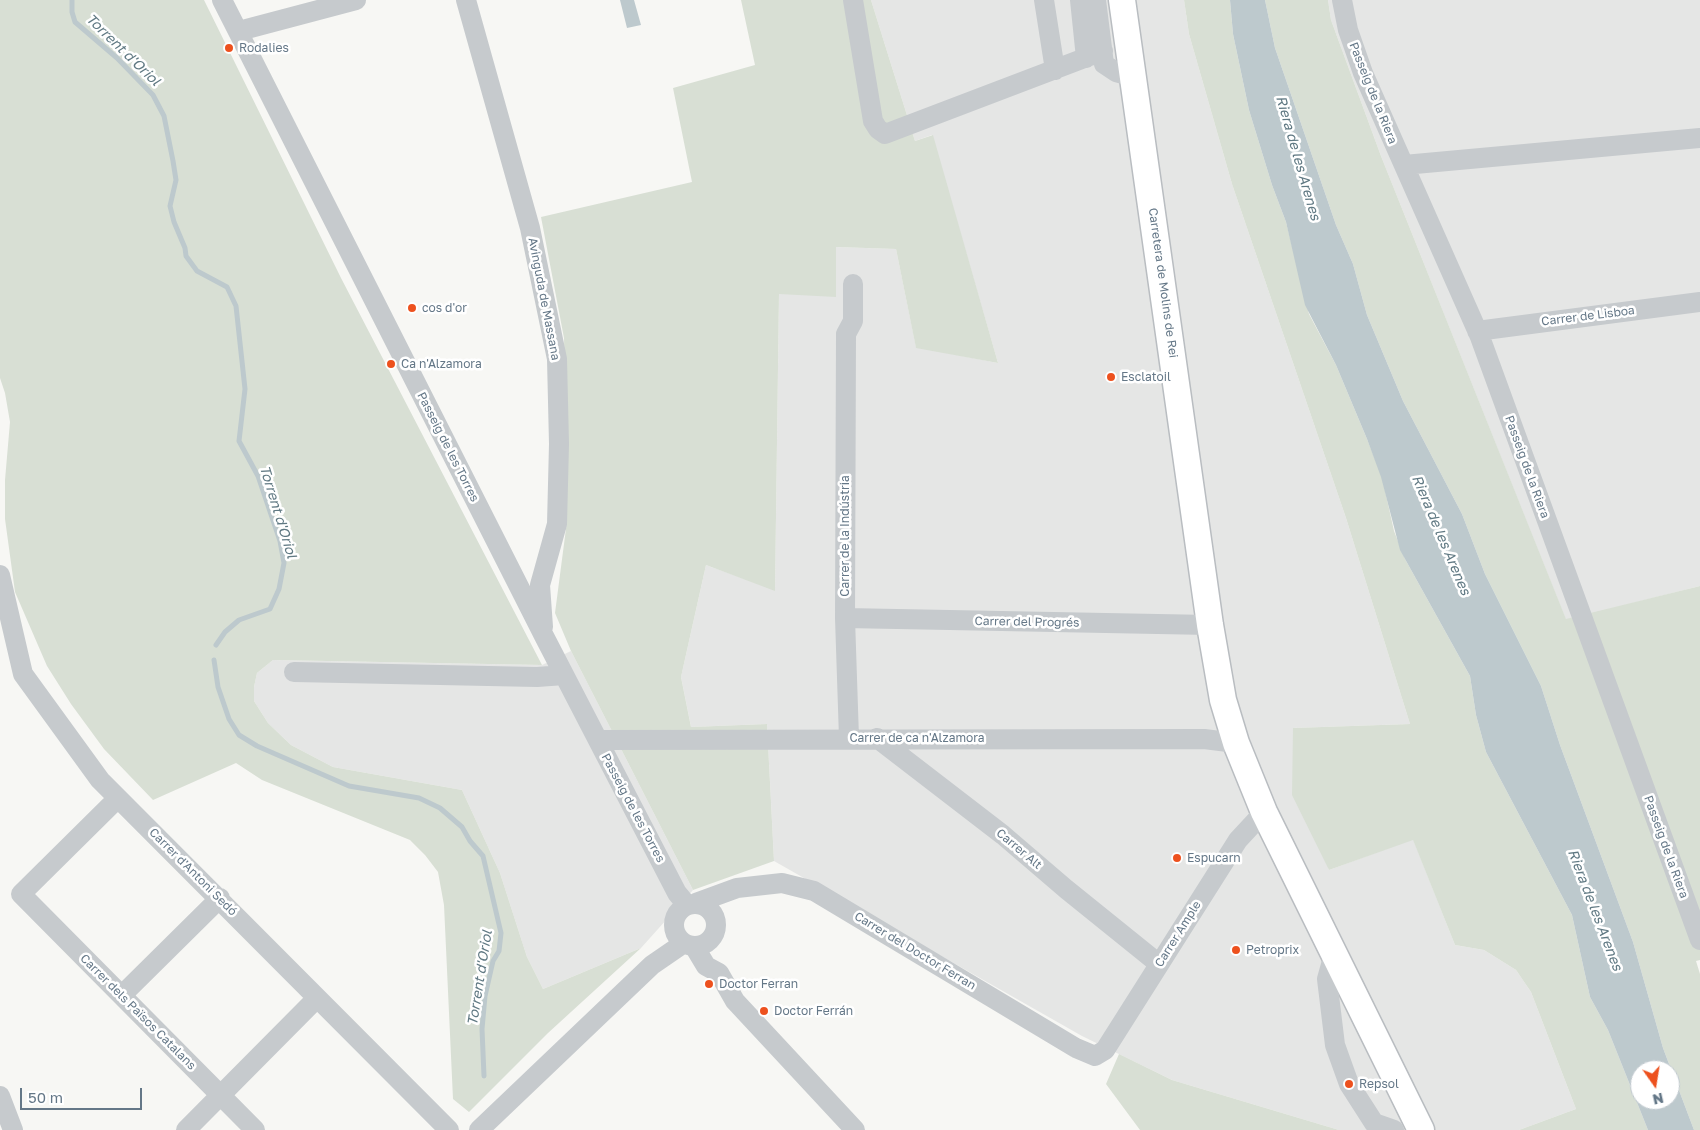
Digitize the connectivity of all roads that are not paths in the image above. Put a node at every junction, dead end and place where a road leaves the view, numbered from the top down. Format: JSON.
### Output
{"nodes":[{"id":1,"x":222,"y":0,"type":"edge"},
{"id":2,"x":356,"y":0,"type":"edge"},
{"id":3,"x":466,"y":0,"type":"edge"},
{"id":4,"x":853,"y":0,"type":"edge"},
{"id":5,"x":1044,"y":0,"type":"edge"},
{"id":6,"x":1080,"y":0,"type":"edge"},
{"id":7,"x":1096,"y":0,"type":"edge"},
{"id":8,"x":1122,"y":0,"type":"edge"},
{"id":9,"x":1342,"y":0,"type":"edge"},
{"id":10,"x":239,"y":31,"type":"junction"},
{"id":11,"x":1095,"y":54,"type":"junction"},
{"id":12,"x":1055,"y":70,"type":"junction"},
{"id":13,"x":1134,"y":77,"type":"junction"},
{"id":14,"x":1700,"y":138,"type":"edge"},
{"id":15,"x":1404,"y":165,"type":"junction"},
{"id":16,"x":853,"y":284,"type":"dead end"},
{"id":17,"x":1700,"y":302,"type":"edge"},
{"id":18,"x":1477,"y":331,"type":"junction"},
{"id":19,"x":0,"y":575,"type":"edge"},
{"id":20,"x":845,"y":618,"type":"junction"},
{"id":21,"x":1210,"y":625,"type":"junction"},
{"id":22,"x":544,"y":636,"type":"junction"},
{"id":23,"x":294,"y":672,"type":"dead end"},
{"id":24,"x":564,"y":675,"type":"junction"},
{"id":25,"x":849,"y":738,"type":"junction"},
{"id":26,"x":877,"y":738,"type":"junction"},
{"id":27,"x":598,"y":740,"type":"junction"},
{"id":28,"x":1236,"y":743,"type":"junction"},
{"id":29,"x":118,"y":798,"type":"junction"},
{"id":30,"x":1264,"y":812,"type":"junction"},
{"id":31,"x":725,"y":894,"type":"junction"},
{"id":32,"x":220,"y":898,"type":"junction"},
{"id":33,"x":685,"y":903,"type":"junction"},
{"id":34,"x":715,"y":918,"type":"junction"},
{"id":35,"x":691,"y":940,"type":"junction"},
{"id":36,"x":1700,"y":940,"type":"edge"},
{"id":37,"x":1334,"y":954,"type":"junction"},
{"id":38,"x":1159,"y":964,"type":"junction"},
{"id":39,"x":124,"y":998,"type":"junction"},
{"id":40,"x":318,"y":998,"type":"junction"},
{"id":41,"x":1095,"y":1056,"type":"joint"},
{"id":42,"x":0,"y":1096,"type":"edge"},
{"id":43,"x":221,"y":1096,"type":"junction"},
{"id":44,"x":14,"y":1130,"type":"edge"},
{"id":45,"x":186,"y":1130,"type":"edge"},
{"id":46,"x":255,"y":1130,"type":"edge"},
{"id":47,"x":449,"y":1130,"type":"edge"},
{"id":48,"x":480,"y":1130,"type":"edge"},
{"id":49,"x":855,"y":1130,"type":"edge"},
{"id":50,"x":1394,"y":1130,"type":"edge"},
{"id":51,"x":1421,"y":1130,"type":"edge"}],
"edges":[{"from":1,"to":10,"type":"street","name":"Passeig de les Torres"},
{"from":2,"to":10,"type":"street"},
{"from":3,"to":22,"type":"street","name":"Avinguda de Massana"},
{"from":4,"to":12,"type":"street"},
{"from":5,"to":12,"type":"street"},
{"from":6,"to":11,"type":"street"},
{"from":7,"to":11,"type":"street"},
{"from":8,"to":13,"type":"main road","name":"Carretera de Molins de Rei"},
{"from":9,"to":15,"type":"street","name":"Passeig de la Riera"},
{"from":10,"to":22,"type":"street","name":"Passeig de les Torres"},
{"from":11,"to":12,"type":"street"},
{"from":11,"to":13,"type":"street"},
{"from":13,"to":21,"type":"main road","name":"Carretera de Molins de Rei"},
{"from":14,"to":15,"type":"street"},
{"from":15,"to":18,"type":"street","name":"Passeig de la Riera"},
{"from":16,"to":20,"type":"street","name":"Carrer de la Indústria"},
{"from":17,"to":18,"type":"street","name":"Carrer de Lisboa"},
{"from":18,"to":36,"type":"street","name":"Passeig de la Riera"},
{"from":19,"to":29,"type":"street","name":"Carrer d'Antoni Sedó"},
{"from":20,"to":21,"type":"street","name":"Carrer del Progrés"},
{"from":20,"to":25,"type":"street","name":"Carrer de la Indústria"},
{"from":21,"to":28,"type":"main road","name":"Carretera de Molins de Rei"},
{"from":22,"to":24,"type":"street","name":"Passeig de les Torres"},
{"from":23,"to":24,"type":"street"},
{"from":24,"to":27,"type":"street","name":"Passeig de les Torres"},
{"from":25,"to":26,"type":"street","name":"Carrer de ca n'Alzamora"},
{"from":25,"to":27,"type":"street","name":"Carrer de ca n'Alzamora"},
{"from":26,"to":28,"type":"street","name":"Carrer de ca n'Alzamora"},
{"from":26,"to":38,"type":"street","name":"Carrer Alt"},
{"from":27,"to":33,"type":"street","name":"Passeig de les Torres"},
{"from":28,"to":30,"type":"main road","name":"Carretera de Molins de Rei"},
{"from":29,"to":32,"type":"street","name":"Carrer d'Antoni Sedó"},
{"from":29,"to":39,"type":"street","name":"Carrer dels Països Catalans"},
{"from":30,"to":37,"type":"main road","name":"Carretera de Molins de Rei"},
{"from":30,"to":38,"type":"street","name":"Carrer Ample"},
{"from":31,"to":33,"type":"street","name":"Carrer del Doctor Ferran"},
{"from":31,"to":34,"type":"street"},
{"from":31,"to":41,"type":"street","name":"Carrer del Doctor Ferran"},
{"from":32,"to":39,"type":"street"},
{"from":32,"to":40,"type":"street","name":"Carrer d'Antoni Sedó"},
{"from":33,"to":34,"type":"street"},
{"from":33,"to":35,"type":"street"},
{"from":34,"to":35,"type":"street"},
{"from":35,"to":48,"type":"street"},
{"from":35,"to":49,"type":"street"},
{"from":37,"to":50,"type":"street"},
{"from":37,"to":51,"type":"main road","name":"Carretera de Molins de Rei"},
{"from":38,"to":41,"type":"street","name":"Carrer Ample"},
{"from":39,"to":43,"type":"street","name":"Carrer dels Països Catalans"},
{"from":40,"to":43,"type":"street"},
{"from":40,"to":47,"type":"street","name":"Carrer d'Antoni Sedó"},
{"from":42,"to":44,"type":"street"},
{"from":43,"to":45,"type":"street"},
{"from":43,"to":46,"type":"street","name":"Carrer dels Països Catalans"}]}
